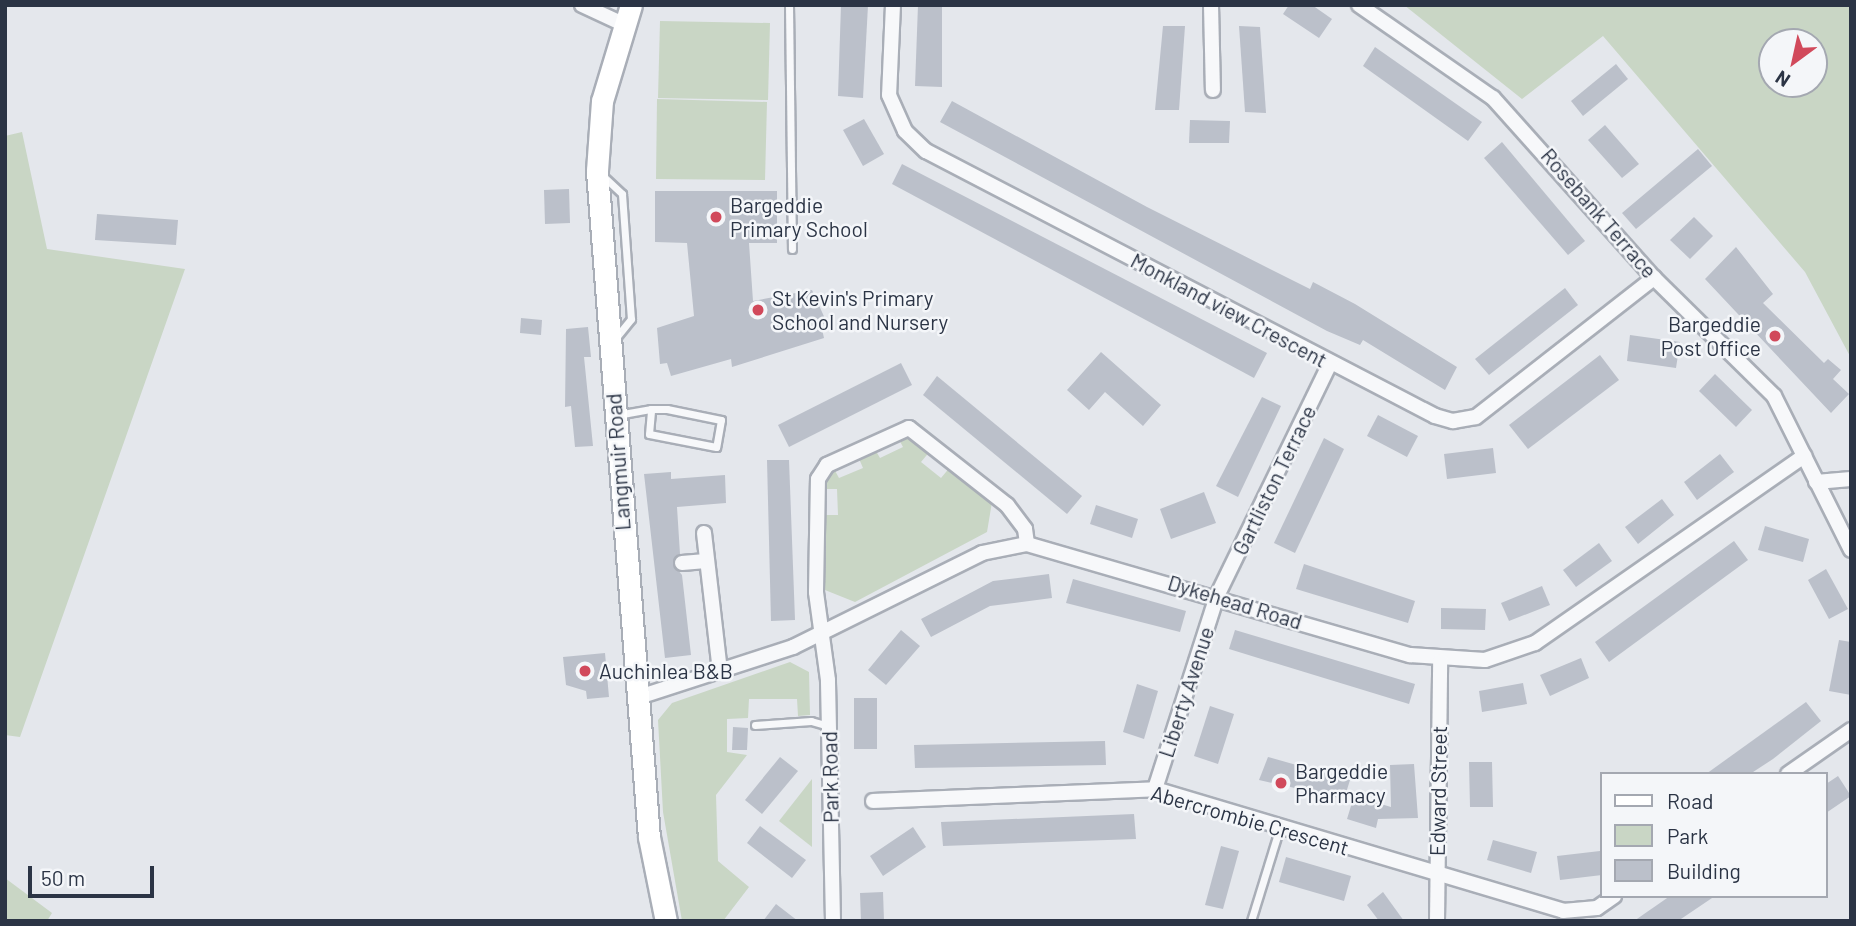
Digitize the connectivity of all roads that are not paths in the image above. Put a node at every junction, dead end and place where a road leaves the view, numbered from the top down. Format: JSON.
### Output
{"nodes":[{"id":1,"x":582,"y":5,"type":"edge"},
{"id":2,"x":789,"y":5,"type":"edge"},
{"id":3,"x":893,"y":5,"type":"edge"},
{"id":4,"x":1211,"y":5,"type":"edge"},
{"id":5,"x":1359,"y":5,"type":"edge"},
{"id":6,"x":627,"y":15,"type":"edge"},
{"id":7,"x":1213,"y":90,"type":"dead end"},
{"id":8,"x":792,"y":249,"type":"dead end"},
{"id":9,"x":1654,"y":278,"type":"junction"},
{"id":10,"x":1330,"y":363,"type":"junction"},
{"id":11,"x":651,"y":409,"type":"junction"},
{"id":12,"x":615,"y":415,"type":"junction"},
{"id":13,"x":1804,"y":456,"type":"junction"},
{"id":14,"x":1851,"y":479,"type":"edge"},
{"id":15,"x":1816,"y":482,"type":"junction"},
{"id":16,"x":705,"y":533,"type":"dead end"},
{"id":17,"x":1027,"y":544,"type":"junction"},
{"id":18,"x":1851,"y":550,"type":"edge"},
{"id":19,"x":706,"y":561,"type":"junction"},
{"id":20,"x":682,"y":563,"type":"dead end"},
{"id":21,"x":1217,"y":596,"type":"junction"},
{"id":22,"x":824,"y":633,"type":"junction"},
{"id":23,"x":1440,"y":661,"type":"junction"},
{"id":24,"x":720,"y":673,"type":"junction"},
{"id":25,"x":636,"y":698,"type":"junction"},
{"id":26,"x":755,"y":725,"type":"dead end"},
{"id":27,"x":829,"y":726,"type":"junction"},
{"id":28,"x":1851,"y":730,"type":"edge"},
{"id":29,"x":1791,"y":772,"type":"edge"},
{"id":30,"x":1155,"y":789,"type":"junction"},
{"id":31,"x":873,"y":801,"type":"dead end"},
{"id":32,"x":1280,"y":827,"type":"junction"},
{"id":33,"x":1437,"y":874,"type":"junction"},
{"id":34,"x":1611,"y":898,"type":"edge"},
{"id":35,"x":666,"y":921,"type":"edge"},
{"id":36,"x":833,"y":921,"type":"edge"},
{"id":37,"x":1251,"y":921,"type":"edge"},
{"id":38,"x":1437,"y":921,"type":"edge"}],
"edges":[{"from":1,"to":6,"type":"street"},
{"from":2,"to":8,"type":"lane"},
{"from":3,"to":10,"type":"street","name":"Monkland view Crescent"},
{"from":4,"to":7,"type":"street"},
{"from":5,"to":9,"type":"street","name":"Rosebank Terrace"},
{"from":6,"to":12,"type":"main road","name":"Langmuir Road"},
{"from":9,"to":10,"type":"street","name":"Monkland view Crescent"},
{"from":9,"to":13,"type":"street","name":"Rosebank Terrace"},
{"from":10,"to":21,"type":"street","name":"Gartliston Terrace"},
{"from":11,"to":11,"type":"lane"},
{"from":11,"to":12,"type":"lane"},
{"from":12,"to":25,"type":"main road","name":"Langmuir Road"},
{"from":13,"to":15,"type":"street","name":"Rosebank Terrace"},
{"from":13,"to":23,"type":"street","name":"Dykehead Road"},
{"from":14,"to":15,"type":"street"},
{"from":15,"to":18,"type":"street","name":"Rosebank Terrace"},
{"from":16,"to":19,"type":"street"},
{"from":17,"to":21,"type":"street","name":"Dykehead Road"},
{"from":17,"to":22,"type":"street","name":"Dykehead Road"},
{"from":17,"to":22,"type":"street","name":"Park Road"},
{"from":19,"to":20,"type":"street"},
{"from":19,"to":24,"type":"street"},
{"from":21,"to":23,"type":"street","name":"Dykehead Road"},
{"from":21,"to":30,"type":"street","name":"Liberty Avenue"},
{"from":22,"to":24,"type":"street","name":"Dykehead Road"},
{"from":22,"to":27,"type":"street","name":"Park Road"},
{"from":23,"to":33,"type":"street","name":"Edward Street"},
{"from":24,"to":25,"type":"street","name":"Dykehead Road"},
{"from":25,"to":35,"type":"main road","name":"Langmuir Road"},
{"from":26,"to":27,"type":"lane"},
{"from":27,"to":36,"type":"street","name":"Park Road"},
{"from":28,"to":29,"type":"street"},
{"from":30,"to":31,"type":"street","name":"Abercrombie Crescent"},
{"from":30,"to":32,"type":"street","name":"Abercrombie Crescent"},
{"from":32,"to":33,"type":"street","name":"Abercrombie Crescent"},
{"from":32,"to":37,"type":"lane"},
{"from":33,"to":34,"type":"street","name":"Abercrombie Crescent"},
{"from":33,"to":38,"type":"street","name":"Edward Street"}]}
